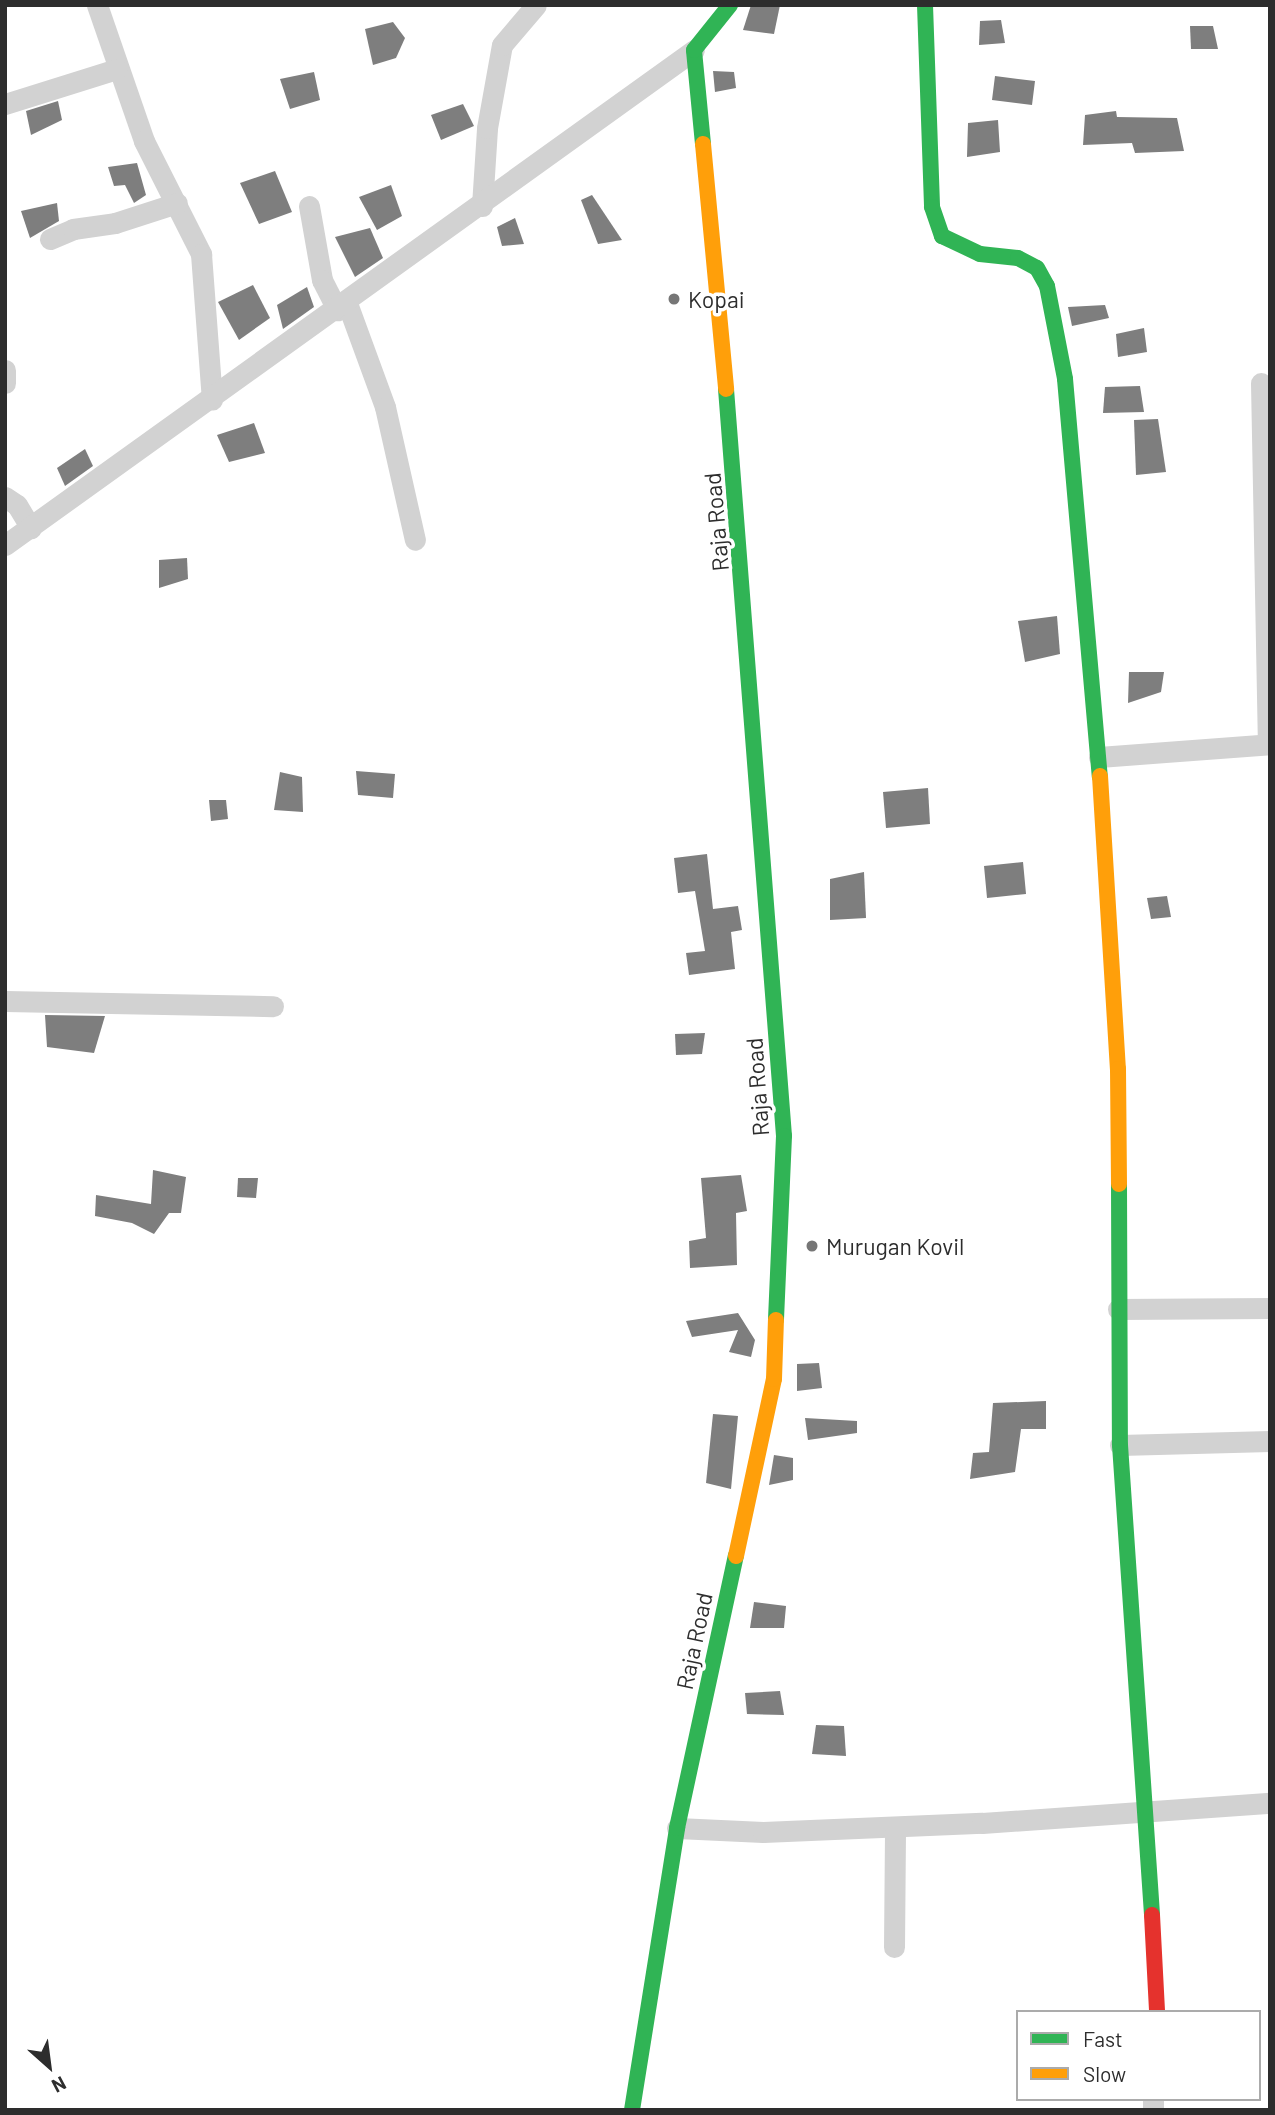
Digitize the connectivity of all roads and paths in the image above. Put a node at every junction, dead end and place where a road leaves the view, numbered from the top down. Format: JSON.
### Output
{"nodes":[{"id":1,"x":97,"y":5,"type":"edge"},
{"id":2,"x":536,"y":5,"type":"edge"},
{"id":3,"x":730,"y":5,"type":"edge"},
{"id":4,"x":925,"y":5,"type":"edge"},
{"id":5,"x":694,"y":50,"type":"junction"},
{"id":6,"x":117,"y":69,"type":"junction"},
{"id":7,"x":5,"y":104,"type":"edge"},
{"id":8,"x":177,"y":203,"type":"junction"},
{"id":9,"x":309,"y":206,"type":"dead end"},
{"id":10,"x":482,"y":206,"type":"junction"},
{"id":11,"x":51,"y":239,"type":"dead end"},
{"id":12,"x":342,"y":307,"type":"junction"},
{"id":13,"x":5,"y":370,"type":"edge"},
{"id":14,"x":5,"y":383,"type":"edge"},
{"id":15,"x":1261,"y":383,"type":"dead end"},
{"id":16,"x":212,"y":400,"type":"junction"},
{"id":17,"x":5,"y":497,"type":"edge"},
{"id":18,"x":31,"y":528,"type":"junction"},
{"id":19,"x":415,"y":540,"type":"dead end"},
{"id":20,"x":5,"y":545,"type":"edge"},
{"id":21,"x":1269,"y":744,"type":"edge"},
{"id":22,"x":1099,"y":757,"type":"junction"},
{"id":23,"x":5,"y":1000,"type":"edge"},
{"id":24,"x":273,"y":1006,"type":"dead end"},
{"id":25,"x":1118,"y":1308,"type":"junction"},
{"id":26,"x":1270,"y":1308,"type":"edge"},
{"id":27,"x":1270,"y":1441,"type":"edge"},
{"id":28,"x":1120,"y":1445,"type":"junction"},
{"id":29,"x":1270,"y":1803,"type":"edge"},
{"id":30,"x":1146,"y":1811,"type":"junction"},
{"id":31,"x":895,"y":1827,"type":"junction"},
{"id":32,"x":677,"y":1828,"type":"junction"},
{"id":33,"x":894,"y":1947,"type":"dead end"},
{"id":34,"x":1157,"y":2010,"type":"edge"},
{"id":35,"x":632,"y":2110,"type":"edge"}],
"edges":[{"from":1,"to":6,"type":"street"},
{"from":2,"to":10,"type":"street"},
{"from":3,"to":5,"type":"street"},
{"from":4,"to":22,"type":"street"},
{"from":5,"to":10,"type":"street"},
{"from":5,"to":32,"type":"street","name":"Raja Road"},
{"from":6,"to":7,"type":"street"},
{"from":6,"to":8,"type":"street"},
{"from":8,"to":11,"type":"street"},
{"from":8,"to":16,"type":"street"},
{"from":9,"to":12,"type":"street"},
{"from":10,"to":12,"type":"street"},
{"from":12,"to":16,"type":"street"},
{"from":12,"to":19,"type":"street"},
{"from":13,"to":14,"type":"street"},
{"from":15,"to":21,"type":"street"},
{"from":16,"to":18,"type":"street"},
{"from":17,"to":18,"type":"street"},
{"from":18,"to":20,"type":"street"},
{"from":21,"to":22,"type":"street"},
{"from":22,"to":25,"type":"street"},
{"from":23,"to":24,"type":"street"},
{"from":25,"to":26,"type":"street"},
{"from":25,"to":28,"type":"street"},
{"from":27,"to":28,"type":"street"},
{"from":28,"to":30,"type":"street"},
{"from":29,"to":30,"type":"street"},
{"from":30,"to":31,"type":"street"},
{"from":30,"to":34,"type":"street"},
{"from":31,"to":32,"type":"street"},
{"from":31,"to":33,"type":"street"},
{"from":32,"to":35,"type":"street","name":"Raja Road"}]}
